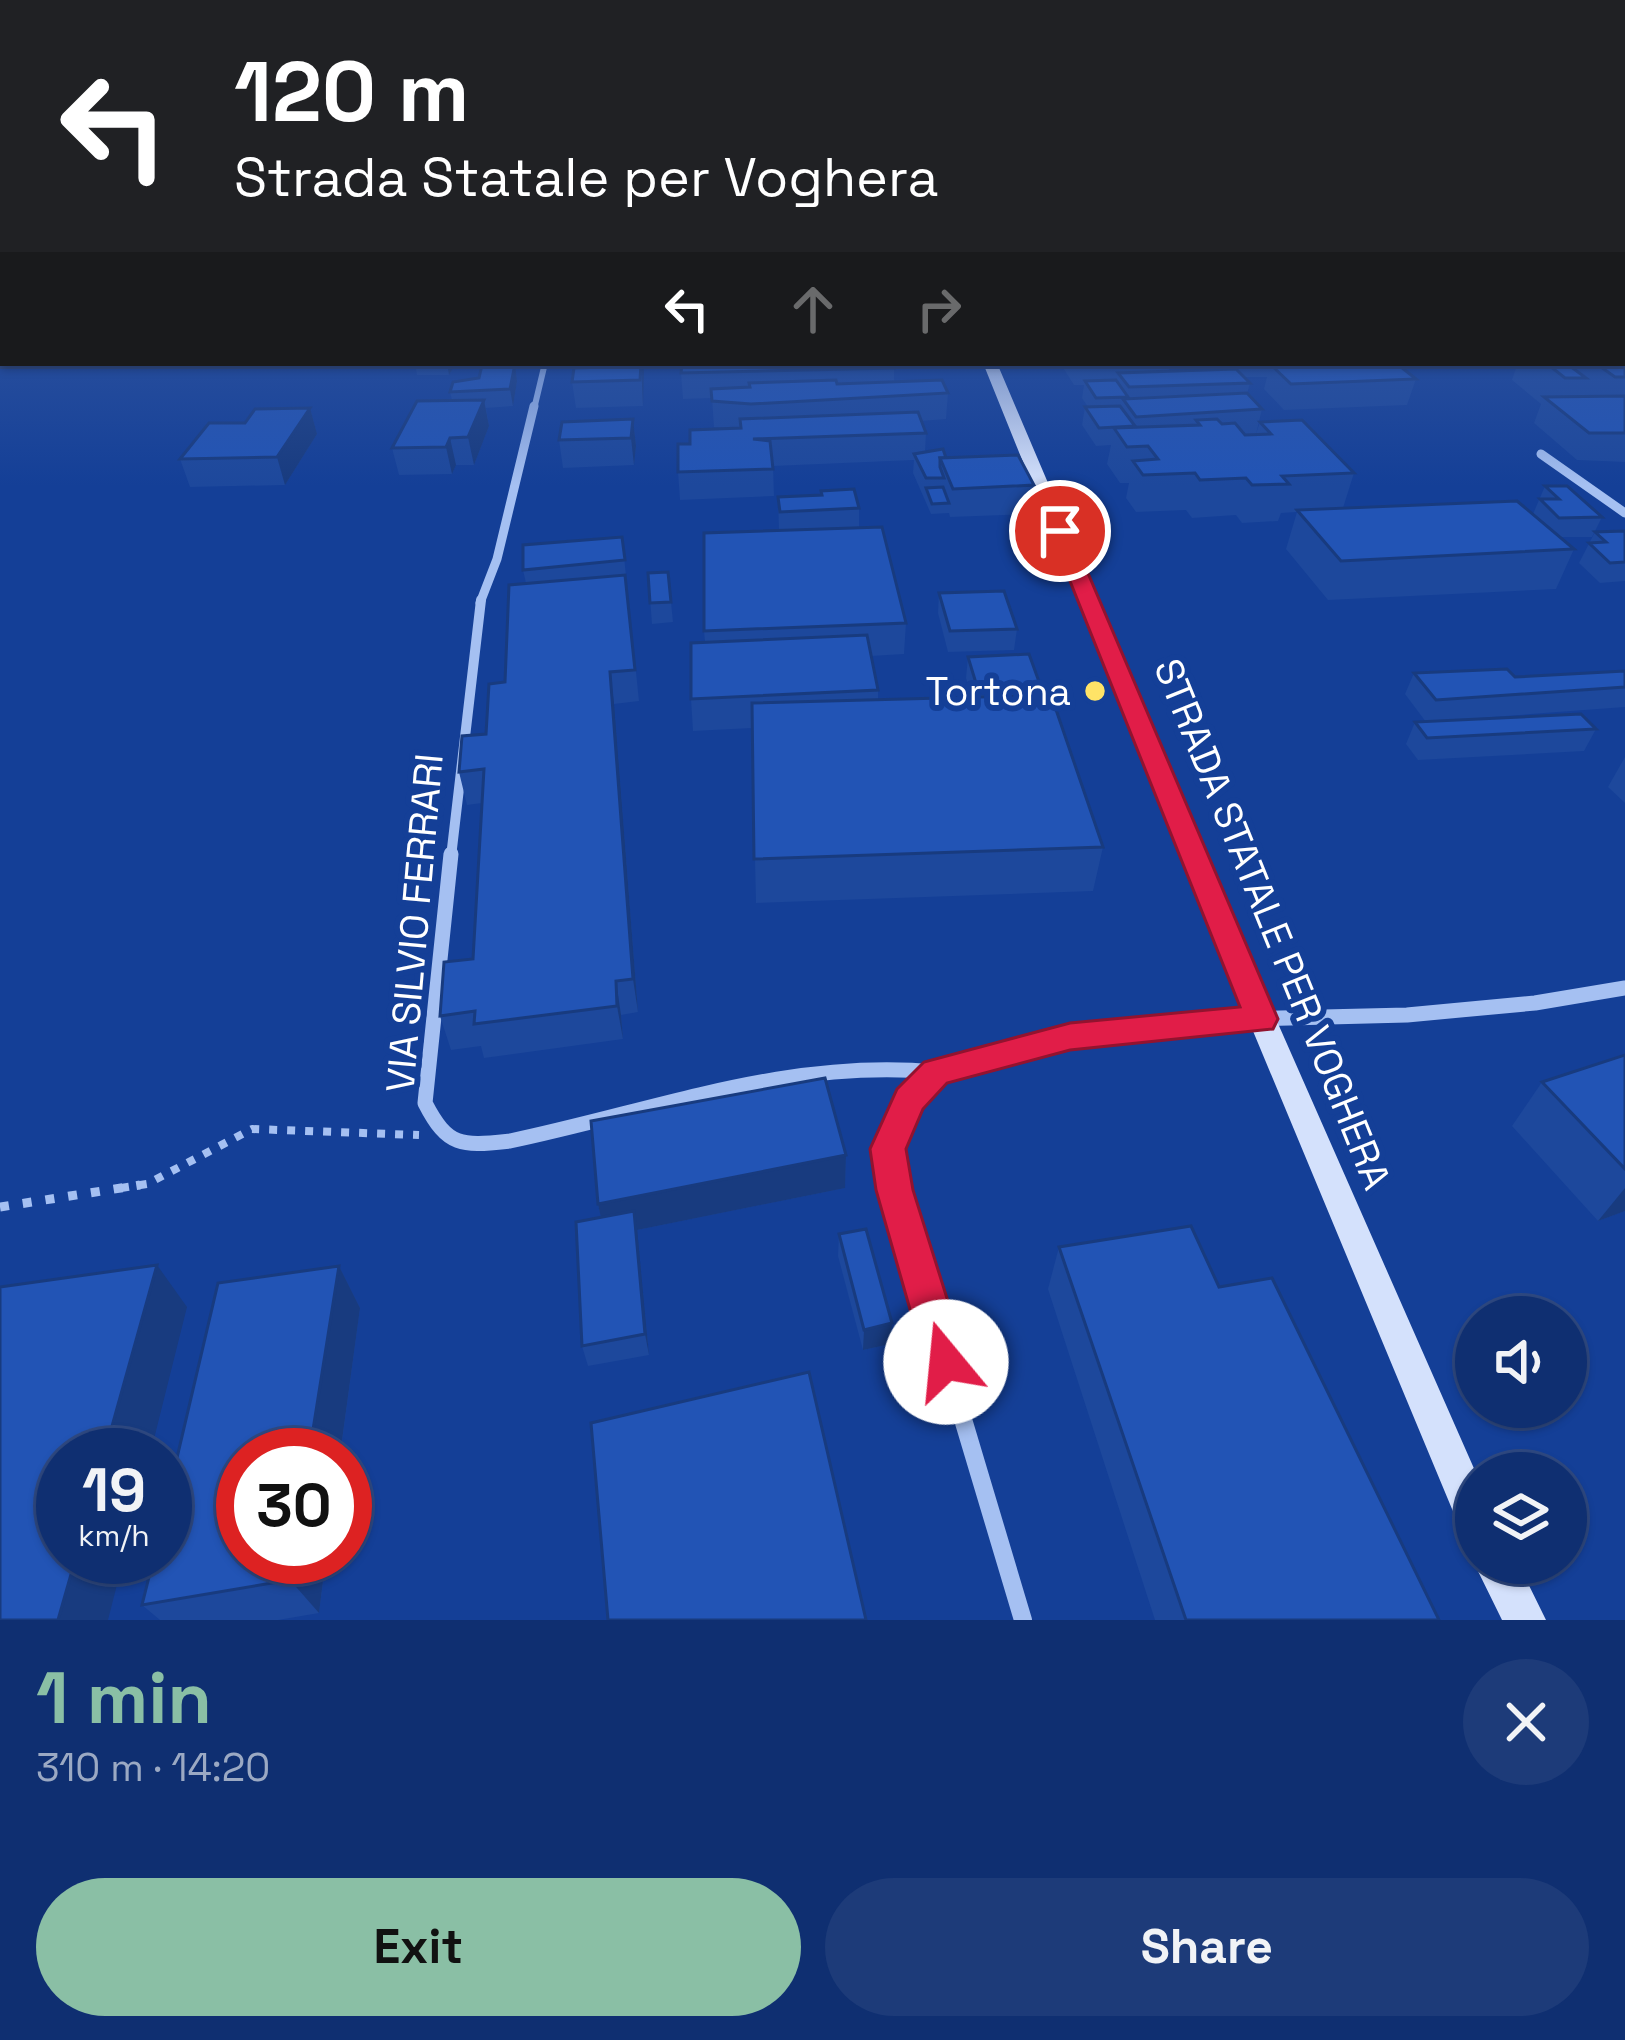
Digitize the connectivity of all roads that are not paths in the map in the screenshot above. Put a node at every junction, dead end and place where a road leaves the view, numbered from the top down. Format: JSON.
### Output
{"nodes":[{"id":1,"x":544,"y":366,"type":"edge"},
{"id":2,"x":991,"y":366,"type":"edge"},
{"id":3,"x":1541,"y":454,"type":"dead end"},
{"id":4,"x":1625,"y":513,"type":"edge"},
{"id":5,"x":1625,"y":988,"type":"edge"},
{"id":6,"x":1262,"y":1019,"type":"junction"},
{"id":7,"x":936,"y":1072,"type":"junction"},
{"id":8,"x":1455,"y":1470,"type":"edge"},
{"id":9,"x":1506,"y":1584,"type":"edge"},
{"id":10,"x":1023,"y":1620,"type":"edge"},
{"id":11,"x":1526,"y":1620,"type":"edge"}],
"edges":[{"from":1,"to":7,"type":"street","name":"VIA SILVIO FERRARI"},
{"from":2,"to":6,"type":"main road","name":"STRADA STATALE PER VOGHERA"},
{"from":3,"to":4,"type":"street"},
{"from":5,"to":6,"type":"street","name":"VIA SILVIO FERRARI"},
{"from":6,"to":7,"type":"street","name":"VIA SILVIO FERRARI"},
{"from":6,"to":8,"type":"main road","name":"STRADA STATALE PER VOGHERA"},
{"from":7,"to":10,"type":"street"},
{"from":9,"to":11,"type":"main road"}]}
